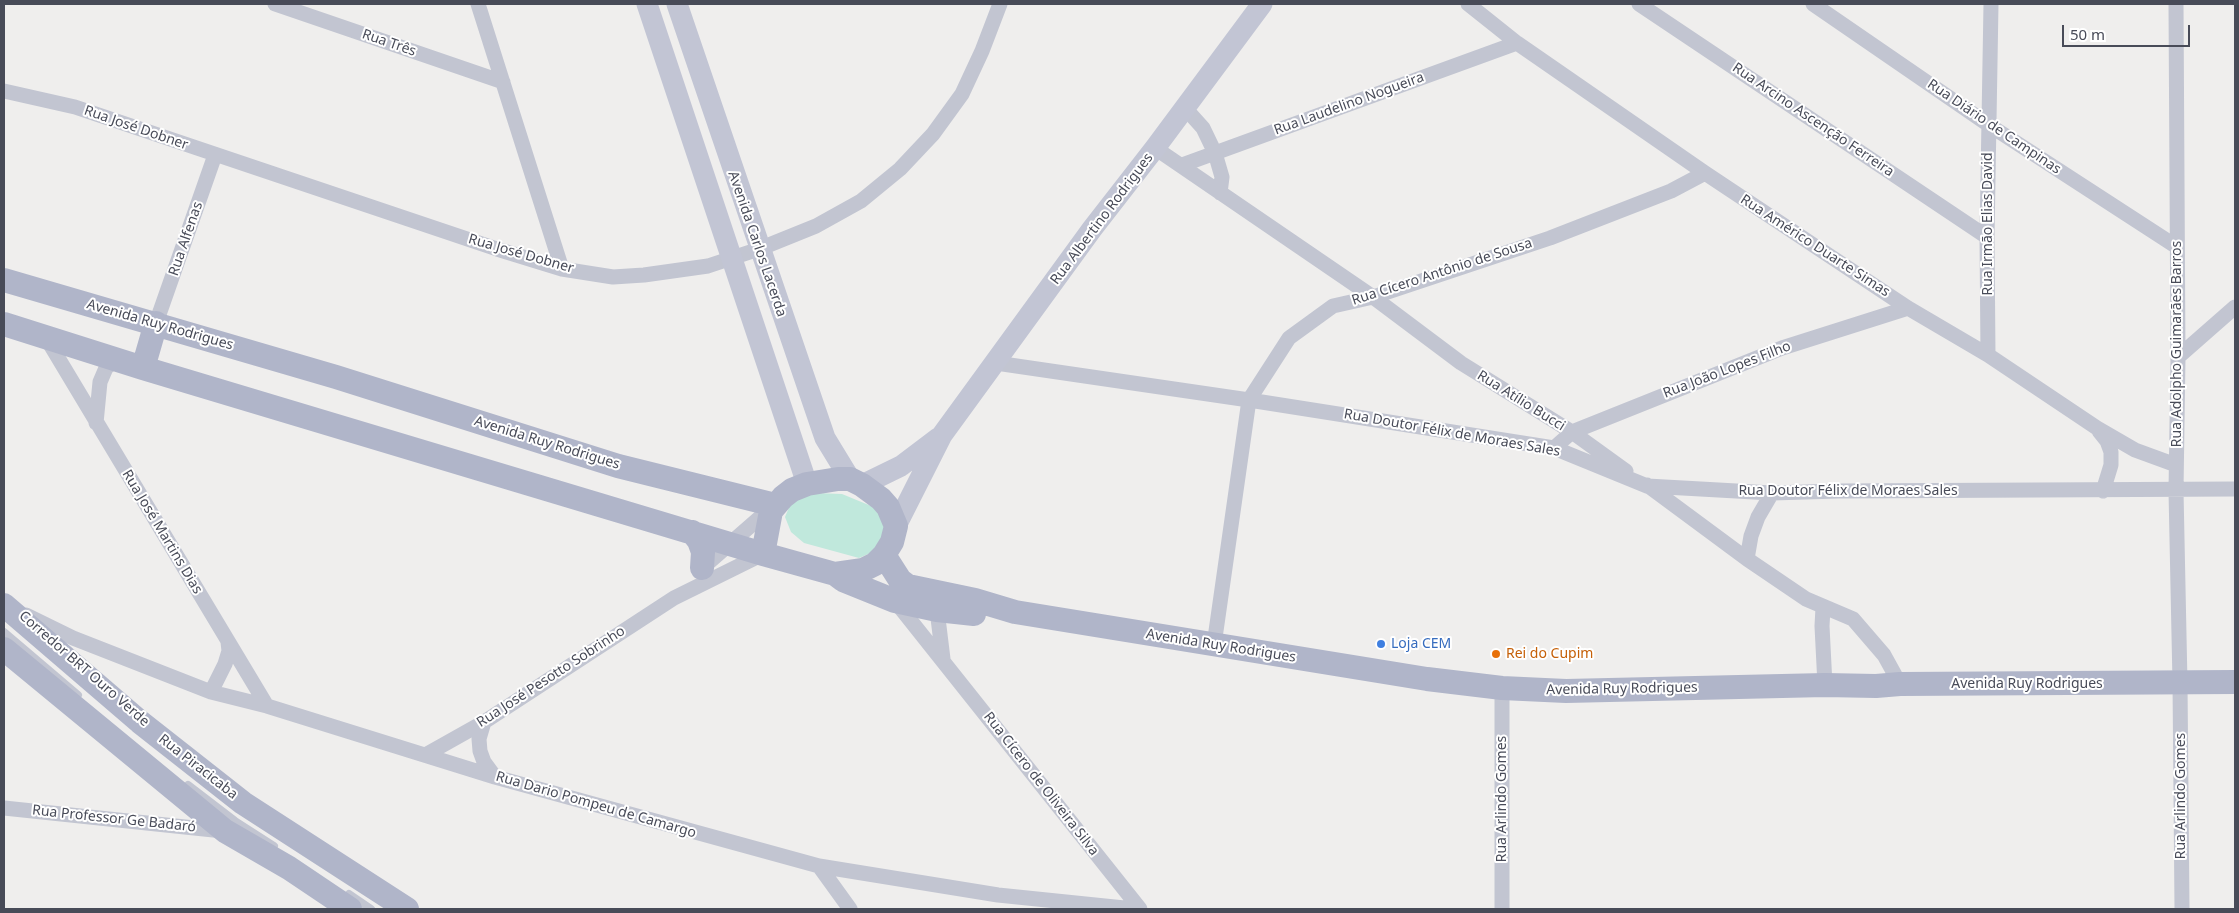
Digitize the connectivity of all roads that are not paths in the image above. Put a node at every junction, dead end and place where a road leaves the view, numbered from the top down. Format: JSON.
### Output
{"nodes":[{"id":1,"x":275,"y":4,"type":"edge"},
{"id":2,"x":478,"y":4,"type":"edge"},
{"id":3,"x":647,"y":4,"type":"edge"},
{"id":4,"x":677,"y":4,"type":"edge"},
{"id":5,"x":1000,"y":4,"type":"edge"},
{"id":6,"x":1262,"y":4,"type":"edge"},
{"id":7,"x":1468,"y":4,"type":"edge"},
{"id":8,"x":1639,"y":4,"type":"edge"},
{"id":9,"x":1813,"y":4,"type":"edge"},
{"id":10,"x":1991,"y":4,"type":"edge"},
{"id":11,"x":2176,"y":4,"type":"edge"},
{"id":12,"x":1517,"y":44,"type":"junction"},
{"id":13,"x":503,"y":82,"type":"junction"},
{"id":14,"x":4,"y":91,"type":"edge"},
{"id":15,"x":1185,"y":108,"type":"junction"},
{"id":16,"x":1989,"y":125,"type":"junction"},
{"id":17,"x":1155,"y":148,"type":"junction"},
{"id":18,"x":1215,"y":153,"type":"junction"},
{"id":19,"x":215,"y":155,"type":"junction"},
{"id":20,"x":1182,"y":165,"type":"junction"},
{"id":21,"x":1705,"y":174,"type":"junction"},
{"id":22,"x":1220,"y":193,"type":"junction"},
{"id":23,"x":1987,"y":236,"type":"junction"},
{"id":24,"x":2177,"y":247,"type":"junction"},
{"id":25,"x":759,"y":249,"type":"junction"},
{"id":26,"x":730,"y":258,"type":"junction"},
{"id":27,"x":562,"y":268,"type":"junction"},
{"id":28,"x":4,"y":280,"type":"edge"},
{"id":29,"x":1373,"y":298,"type":"junction"},
{"id":30,"x":2235,"y":307,"type":"edge"},
{"id":31,"x":1908,"y":308,"type":"junction"},
{"id":32,"x":156,"y":323,"type":"junction"},
{"id":33,"x":4,"y":324,"type":"edge"},
{"id":34,"x":45,"y":336,"type":"junction"},
{"id":35,"x":1988,"y":355,"type":"junction"},
{"id":36,"x":2178,"y":357,"type":"junction"},
{"id":37,"x":117,"y":359,"type":"junction"},
{"id":38,"x":996,"y":363,"type":"junction"},
{"id":39,"x":143,"y":368,"type":"junction"},
{"id":40,"x":1249,"y":400,"type":"junction"},
{"id":41,"x":96,"y":423,"type":"junction"},
{"id":42,"x":2096,"y":428,"type":"junction"},
{"id":43,"x":1572,"y":432,"type":"junction"},
{"id":44,"x":942,"y":435,"type":"junction"},
{"id":45,"x":1554,"y":448,"type":"junction"},
{"id":46,"x":2176,"y":465,"type":"junction"},
{"id":47,"x":856,"y":482,"type":"junction"},
{"id":48,"x":807,"y":484,"type":"junction"},
{"id":49,"x":1647,"y":486,"type":"junction"},
{"id":50,"x":2235,"y":489,"type":"edge"},
{"id":51,"x":2176,"y":491,"type":"junction"},
{"id":52,"x":2103,"y":492,"type":"junction"},
{"id":53,"x":1772,"y":493,"type":"junction"},
{"id":54,"x":775,"y":505,"type":"junction"},
{"id":55,"x":896,"y":526,"type":"junction"},
{"id":56,"x":692,"y":532,"type":"junction"},
{"id":57,"x":729,"y":543,"type":"junction"},
{"id":58,"x":763,"y":554,"type":"junction"},
{"id":59,"x":884,"y":554,"type":"junction"},
{"id":60,"x":1747,"y":559,"type":"junction"},
{"id":61,"x":702,"y":568,"type":"junction"},
{"id":62,"x":835,"y":574,"type":"junction"},
{"id":63,"x":674,"y":598,"type":"junction"},
{"id":64,"x":895,"y":600,"type":"junction"},
{"id":65,"x":4,"y":604,"type":"edge"},
{"id":66,"x":1823,"y":608,"type":"junction"},
{"id":67,"x":937,"y":610,"type":"junction"},
{"id":68,"x":1015,"y":612,"type":"junction"},
{"id":69,"x":4,"y":616,"type":"edge"},
{"id":70,"x":4,"y":632,"type":"edge"},
{"id":71,"x":228,"y":642,"type":"junction"},
{"id":72,"x":1214,"y":645,"type":"junction"},
{"id":73,"x":68,"y":647,"type":"junction"},
{"id":74,"x":4,"y":648,"type":"edge"},
{"id":75,"x":943,"y":659,"type":"junction"},
{"id":76,"x":2235,"y":682,"type":"edge"},
{"id":77,"x":2180,"y":683,"type":"junction"},
{"id":78,"x":1900,"y":684,"type":"junction"},
{"id":79,"x":1825,"y":685,"type":"junction"},
{"id":80,"x":1502,"y":688,"type":"junction"},
{"id":81,"x":211,"y":692,"type":"junction"},
{"id":82,"x":88,"y":703,"type":"dead end"},
{"id":83,"x":267,"y":706,"type":"junction"},
{"id":84,"x":484,"y":722,"type":"junction"},
{"id":85,"x":140,"y":734,"type":"dead end"},
{"id":86,"x":427,"y":754,"type":"junction"},
{"id":87,"x":495,"y":777,"type":"junction"},
{"id":88,"x":184,"y":783,"type":"dead end"},
{"id":89,"x":4,"y":808,"type":"edge"},
{"id":90,"x":225,"y":831,"type":"junction"},
{"id":91,"x":284,"y":840,"type":"dead end"},
{"id":92,"x":284,"y":853,"type":"dead end"},
{"id":93,"x":819,"y":866,"type":"junction"},
{"id":94,"x":346,"y":900,"type":"edge"},
{"id":95,"x":371,"y":909,"type":"edge"},
{"id":96,"x":394,"y":909,"type":"edge"},
{"id":97,"x":407,"y":909,"type":"edge"},
{"id":98,"x":850,"y":909,"type":"edge"},
{"id":99,"x":1134,"y":909,"type":"edge"},
{"id":100,"x":1140,"y":909,"type":"edge"},
{"id":101,"x":1502,"y":909,"type":"edge"},
{"id":102,"x":2182,"y":909,"type":"edge"}],
"edges":[{"from":1,"to":13,"type":"street","name":"Rua Três"},
{"from":2,"to":13,"type":"street"},
{"from":3,"to":26,"type":"main road","name":"Avenida Carlos Lacerda"},
{"from":4,"to":25,"type":"main road","name":"Avenida Carlos Lacerda"},
{"from":5,"to":25,"type":"street","name":"Rua José Dobner"},
{"from":6,"to":15,"type":"main road","name":"Rua Albertino Rodrigues"},
{"from":7,"to":12,"type":"street","name":"Rua Américo Duarte Simas"},
{"from":8,"to":23,"type":"street","name":"Rua Arcino Ascenção Ferreira"},
{"from":9,"to":16,"type":"street","name":"Rua Diário de Campinas"},
{"from":10,"to":16,"type":"street","name":"Rua Irmão Elias David"},
{"from":11,"to":24,"type":"street","name":"Rua Adolpho Guimarães Barros"},
{"from":12,"to":18,"type":"street","name":"Rua Laudelino Nogueira"},
{"from":12,"to":21,"type":"street","name":"Rua Américo Duarte Simas"},
{"from":13,"to":27,"type":"street"},
{"from":14,"to":19,"type":"street","name":"Rua José Dobner"},
{"from":15,"to":17,"type":"main road","name":"Rua Albertino Rodrigues"},
{"from":15,"to":18,"type":"street"},
{"from":16,"to":23,"type":"street","name":"Rua Irmão Elias David"},
{"from":16,"to":24,"type":"street","name":"Rua Diário de Campinas"},
{"from":17,"to":20,"type":"street","name":"Rua Atílio Bucci"},
{"from":17,"to":38,"type":"main road","name":"Rua Albertino Rodrigues"},
{"from":18,"to":20,"type":"street","name":"Rua Laudelino Nogueira"},
{"from":18,"to":22,"type":"street"},
{"from":19,"to":27,"type":"street","name":"Rua José Dobner"},
{"from":19,"to":32,"type":"street","name":"Rua Alfenas"},
{"from":20,"to":22,"type":"street","name":"Rua Atílio Bucci"},
{"from":21,"to":29,"type":"street","name":"Rua Cícero Antônio de Sousa"},
{"from":21,"to":31,"type":"street","name":"Rua Américo Duarte Simas"},
{"from":22,"to":29,"type":"street","name":"Rua Atílio Bucci"},
{"from":23,"to":35,"type":"street","name":"Rua Irmão Elias David"},
{"from":24,"to":36,"type":"street","name":"Rua Adolpho Guimarães Barros"},
{"from":25,"to":26,"type":"street","name":"Rua José Dobner"},
{"from":25,"to":47,"type":"main road","name":"Avenida Carlos Lacerda"},
{"from":26,"to":27,"type":"street","name":"Rua José Dobner"},
{"from":26,"to":48,"type":"main road","name":"Avenida Carlos Lacerda"},
{"from":28,"to":32,"type":"main road","name":"Avenida Ruy Rodrigues"},
{"from":29,"to":40,"type":"street","name":"Rua Cícero Antônio de Sousa"},
{"from":29,"to":43,"type":"street","name":"Rua Atílio Bucci"},
{"from":30,"to":36,"type":"street"},
{"from":31,"to":35,"type":"street","name":"Rua Américo Duarte Simas"},
{"from":31,"to":43,"type":"street","name":"Rua João Lopes Filho"},
{"from":32,"to":39,"type":"main road"},
{"from":32,"to":54,"type":"main road","name":"Avenida Ruy Rodrigues"},
{"from":33,"to":34,"type":"main road","name":"Avenida Ruy Rodrigues"},
{"from":34,"to":37,"type":"main road","name":"Avenida Ruy Rodrigues"},
{"from":34,"to":41,"type":"street","name":"Rua José Martins Dias"},
{"from":35,"to":42,"type":"street","name":"Rua Américo Duarte Simas"},
{"from":36,"to":46,"type":"street","name":"Rua Adolpho Guimarães Barros"},
{"from":37,"to":39,"type":"main road","name":"Avenida Ruy Rodrigues"},
{"from":37,"to":41,"type":"street"},
{"from":38,"to":40,"type":"street","name":"Rua Doutor Félix de Moraes Sales"},
{"from":38,"to":44,"type":"main road","name":"Rua Albertino Rodrigues"},
{"from":39,"to":56,"type":"main road","name":"Avenida Ruy Rodrigues"},
{"from":40,"to":45,"type":"street","name":"Rua Doutor Félix de Moraes Sales"},
{"from":40,"to":72,"type":"street","name":"Rua Cícero Antônio de Sousa"},
{"from":41,"to":71,"type":"street","name":"Rua José Martins Dias"},
{"from":42,"to":46,"type":"street","name":"Rua Américo Duarte Simas"},
{"from":42,"to":52,"type":"street"},
{"from":43,"to":45,"type":"street","name":"Rua João Lopes Filho"},
{"from":43,"to":49,"type":"street","name":"Rua Atílio Bucci"},
{"from":44,"to":47,"type":"main road","name":"Rua Albertino Rodrigues"},
{"from":44,"to":55,"type":"main road","name":"Rua Albertino Rodrigues"},
{"from":45,"to":49,"type":"street","name":"Rua Doutor Félix de Moraes Sales"},
{"from":46,"to":51,"type":"street","name":"Rua Adolpho Guimarães Barros"},
{"from":47,"to":48,"type":"main road"},
{"from":47,"to":55,"type":"main road"},
{"from":48,"to":54,"type":"main road"},
{"from":49,"to":53,"type":"street","name":"Rua Doutor Félix de Moraes Sales"},
{"from":49,"to":60,"type":"street","name":"Rua Atílio Bucci"},
{"from":50,"to":51,"type":"street","name":"Rua Doutor Félix de Moraes Sales"},
{"from":51,"to":52,"type":"street","name":"Rua Doutor Félix de Moraes Sales"},
{"from":51,"to":77,"type":"street","name":"Rua Adolpho Guimarães Barros"},
{"from":52,"to":53,"type":"street","name":"Rua Doutor Félix de Moraes Sales"},
{"from":53,"to":60,"type":"street"},
{"from":54,"to":57,"type":"street","name":"Rua José Pesotto Sobrinho"},
{"from":54,"to":58,"type":"main road"},
{"from":55,"to":59,"type":"main road"},
{"from":56,"to":57,"type":"main road","name":"Avenida Ruy Rodrigues"},
{"from":56,"to":61,"type":"main road"},
{"from":57,"to":58,"type":"main road","name":"Avenida Ruy Rodrigues"},
{"from":57,"to":61,"type":"street","name":"Rua José Pesotto Sobrinho"},
{"from":58,"to":62,"type":"main road","name":"Avenida Ruy Rodrigues"},
{"from":58,"to":63,"type":"street","name":"Rua José Pesotto Sobrinho"},
{"from":59,"to":62,"type":"main road"},
{"from":59,"to":68,"type":"main road","name":"Avenida Ruy Rodrigues"},
{"from":60,"to":66,"type":"street","name":"Rua Atílio Bucci"},
{"from":61,"to":63,"type":"street","name":"Rua José Pesotto Sobrinho"},
{"from":62,"to":64,"type":"main road","name":"Avenida Ruy Rodrigues"},
{"from":63,"to":84,"type":"street","name":"Rua José Pesotto Sobrinho"},
{"from":64,"to":67,"type":"main road","name":"Avenida Ruy Rodrigues"},
{"from":64,"to":75,"type":"street","name":"Rua Cícero de Oliveira Silva"},
{"from":65,"to":73,"type":"main road","name":"Rua Piracicaba"},
{"from":66,"to":78,"type":"street","name":"Rua Atílio Bucci"},
{"from":66,"to":79,"type":"street"},
{"from":67,"to":68,"type":"main road","name":"Avenida Ruy Rodrigues"},
{"from":67,"to":75,"type":"street"},
{"from":68,"to":72,"type":"main road","name":"Avenida Ruy Rodrigues"},
{"from":69,"to":85,"type":"lane","name":"Corredor BRT Ouro Verde"},
{"from":70,"to":82,"type":"lane","name":"Corredor BRT Ouro Verde"},
{"from":71,"to":81,"type":"street"},
{"from":71,"to":83,"type":"street","name":"Rua José Martins Dias"},
{"from":72,"to":80,"type":"main road","name":"Avenida Ruy Rodrigues"},
{"from":73,"to":81,"type":"street","name":"Rua Dario Pompeu de Camargo"},
{"from":73,"to":97,"type":"main road","name":"Rua Piracicaba"},
{"from":74,"to":90,"type":"main road"},
{"from":75,"to":100,"type":"street","name":"Rua Cícero de Oliveira Silva"},
{"from":76,"to":77,"type":"main road","name":"Avenida Ruy Rodrigues"},
{"from":77,"to":78,"type":"main road","name":"Avenida Ruy Rodrigues"},
{"from":77,"to":102,"type":"street","name":"Rua Arlindo Gomes"},
{"from":78,"to":79,"type":"main road","name":"Avenida Ruy Rodrigues"},
{"from":79,"to":80,"type":"main road","name":"Avenida Ruy Rodrigues"},
{"from":80,"to":101,"type":"street","name":"Rua Arlindo Gomes"},
{"from":81,"to":83,"type":"street","name":"Rua Dario Pompeu de Camargo"},
{"from":83,"to":86,"type":"street","name":"Rua Dario Pompeu de Camargo"},
{"from":84,"to":86,"type":"street","name":"Rua José Pesotto Sobrinho"},
{"from":84,"to":87,"type":"street"},
{"from":86,"to":87,"type":"street","name":"Rua Dario Pompeu de Camargo"},
{"from":87,"to":93,"type":"street","name":"Rua Dario Pompeu de Camargo"},
{"from":88,"to":92,"type":"lane"},
{"from":89,"to":90,"type":"street","name":"Rua Professor Ge Badaró"},
{"from":90,"to":94,"type":"main road"},
{"from":91,"to":96,"type":"lane"},
{"from":93,"to":98,"type":"street"},
{"from":93,"to":99,"type":"street","name":"Rua Dario Pompeu de Camargo"},
{"from":94,"to":95,"type":"lane"}]}
